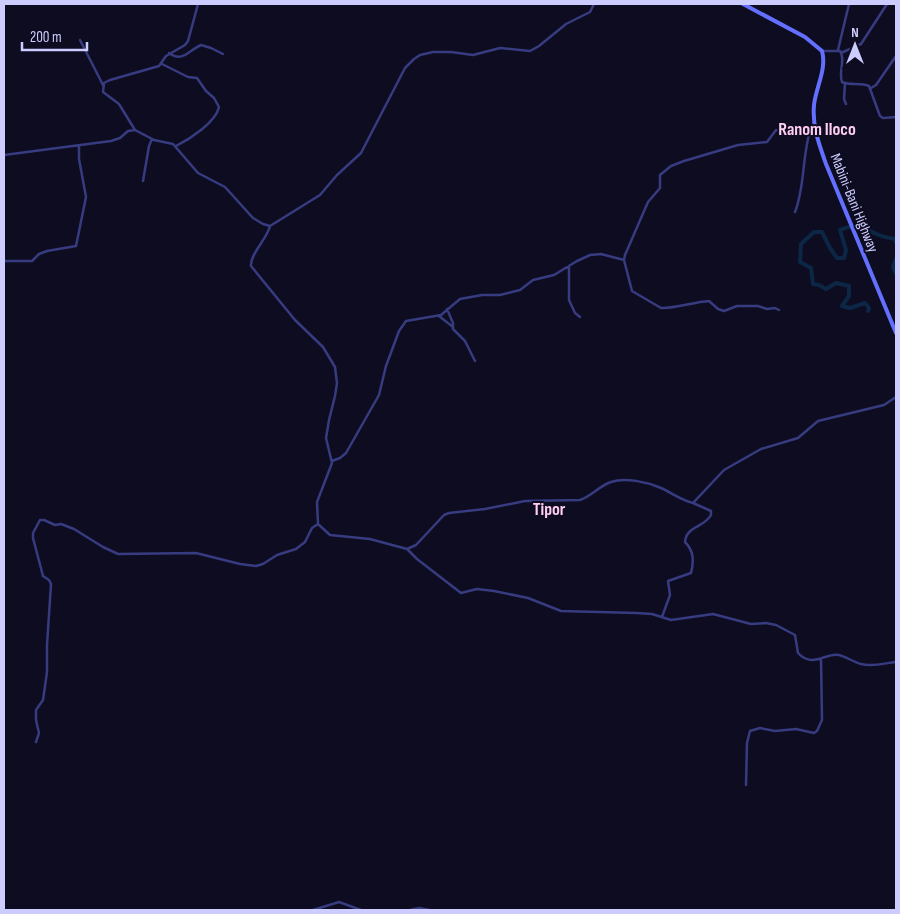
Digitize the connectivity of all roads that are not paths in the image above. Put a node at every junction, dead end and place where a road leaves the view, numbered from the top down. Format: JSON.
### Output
{"nodes":[{"id":1,"x":198,"y":4,"type":"edge"},
{"id":2,"x":594,"y":4,"type":"edge"},
{"id":3,"x":743,"y":4,"type":"edge"},
{"id":4,"x":849,"y":4,"type":"edge"},
{"id":5,"x":886,"y":4,"type":"edge"},
{"id":6,"x":80,"y":40,"type":"dead end"},
{"id":7,"x":838,"y":50,"type":"junction"},
{"id":8,"x":822,"y":51,"type":"junction"},
{"id":9,"x":169,"y":53,"type":"junction"},
{"id":10,"x":842,"y":53,"type":"junction"},
{"id":11,"x":223,"y":54,"type":"dead end"},
{"id":12,"x":896,"y":56,"type":"edge"},
{"id":13,"x":161,"y":64,"type":"junction"},
{"id":14,"x":845,"y":84,"type":"junction"},
{"id":15,"x":103,"y":85,"type":"junction"},
{"id":16,"x":871,"y":88,"type":"junction"},
{"id":17,"x":846,"y":104,"type":"dead end"},
{"id":18,"x":896,"y":117,"type":"edge"},
{"id":19,"x":135,"y":130,"type":"junction"},
{"id":20,"x":810,"y":131,"type":"junction"},
{"id":21,"x":815,"y":131,"type":"junction"},
{"id":22,"x":152,"y":139,"type":"junction"},
{"id":23,"x":79,"y":146,"type":"junction"},
{"id":24,"x":176,"y":146,"type":"junction"},
{"id":25,"x":4,"y":155,"type":"edge"},
{"id":26,"x":143,"y":181,"type":"dead end"},
{"id":27,"x":795,"y":212,"type":"dead end"},
{"id":28,"x":270,"y":226,"type":"junction"},
{"id":29,"x":624,"y":260,"type":"junction"},
{"id":30,"x":4,"y":261,"type":"edge"},
{"id":31,"x":569,"y":266,"type":"junction"},
{"id":32,"x":447,"y":309,"type":"junction"},
{"id":33,"x":778,"y":310,"type":"dead end"},
{"id":34,"x":439,"y":316,"type":"junction"},
{"id":35,"x":580,"y":317,"type":"dead end"},
{"id":36,"x":453,"y":328,"type":"junction"},
{"id":37,"x":896,"y":333,"type":"edge"},
{"id":38,"x":475,"y":361,"type":"dead end"},
{"id":39,"x":896,"y":397,"type":"edge"},
{"id":40,"x":332,"y":461,"type":"junction"},
{"id":41,"x":693,"y":503,"type":"junction"},
{"id":42,"x":318,"y":524,"type":"junction"},
{"id":43,"x":407,"y":549,"type":"junction"},
{"id":44,"x":662,"y":617,"type":"junction"},
{"id":45,"x":821,"y":659,"type":"junction"},
{"id":46,"x":896,"y":662,"type":"edge"},
{"id":47,"x":36,"y":742,"type":"dead end"},
{"id":48,"x":746,"y":786,"type":"dead end"},
{"id":49,"x":313,"y":910,"type":"edge"},
{"id":50,"x":361,"y":910,"type":"edge"},
{"id":51,"x":410,"y":910,"type":"edge"},
{"id":52,"x":430,"y":910,"type":"edge"}],
"edges":[{"from":1,"to":9,"type":"street"},
{"from":2,"to":28,"type":"street"},
{"from":3,"to":8,"type":"main road"},
{"from":4,"to":7,"type":"street"},
{"from":5,"to":10,"type":"street"},
{"from":6,"to":15,"type":"street"},
{"from":7,"to":8,"type":"street"},
{"from":7,"to":10,"type":"street"},
{"from":8,"to":21,"type":"main road","name":"Mabini-Bani Highway"},
{"from":9,"to":11,"type":"street"},
{"from":9,"to":13,"type":"street"},
{"from":10,"to":14,"type":"street"},
{"from":12,"to":16,"type":"street"},
{"from":13,"to":15,"type":"street"},
{"from":13,"to":24,"type":"street"},
{"from":14,"to":16,"type":"street"},
{"from":14,"to":17,"type":"street"},
{"from":15,"to":19,"type":"street"},
{"from":16,"to":18,"type":"street"},
{"from":19,"to":22,"type":"street"},
{"from":19,"to":23,"type":"street"},
{"from":20,"to":21,"type":"street"},
{"from":20,"to":27,"type":"street"},
{"from":20,"to":29,"type":"street"},
{"from":21,"to":37,"type":"main road","name":"Mabini-Bani Highway"},
{"from":22,"to":24,"type":"street"},
{"from":22,"to":26,"type":"street"},
{"from":23,"to":25,"type":"street"},
{"from":23,"to":30,"type":"street"},
{"from":24,"to":28,"type":"street"},
{"from":28,"to":40,"type":"street"},
{"from":29,"to":31,"type":"street"},
{"from":29,"to":33,"type":"street"},
{"from":31,"to":32,"type":"street"},
{"from":31,"to":35,"type":"street"},
{"from":32,"to":34,"type":"street"},
{"from":32,"to":36,"type":"street"},
{"from":34,"to":36,"type":"street"},
{"from":34,"to":40,"type":"street"},
{"from":36,"to":38,"type":"street"},
{"from":39,"to":41,"type":"street"},
{"from":40,"to":42,"type":"street"},
{"from":41,"to":43,"type":"street"},
{"from":41,"to":44,"type":"street"},
{"from":42,"to":43,"type":"street"},
{"from":42,"to":47,"type":"street"},
{"from":43,"to":44,"type":"street"},
{"from":44,"to":45,"type":"street"},
{"from":45,"to":46,"type":"street"},
{"from":45,"to":48,"type":"street"},
{"from":49,"to":50,"type":"street"},
{"from":51,"to":52,"type":"street"}]}
